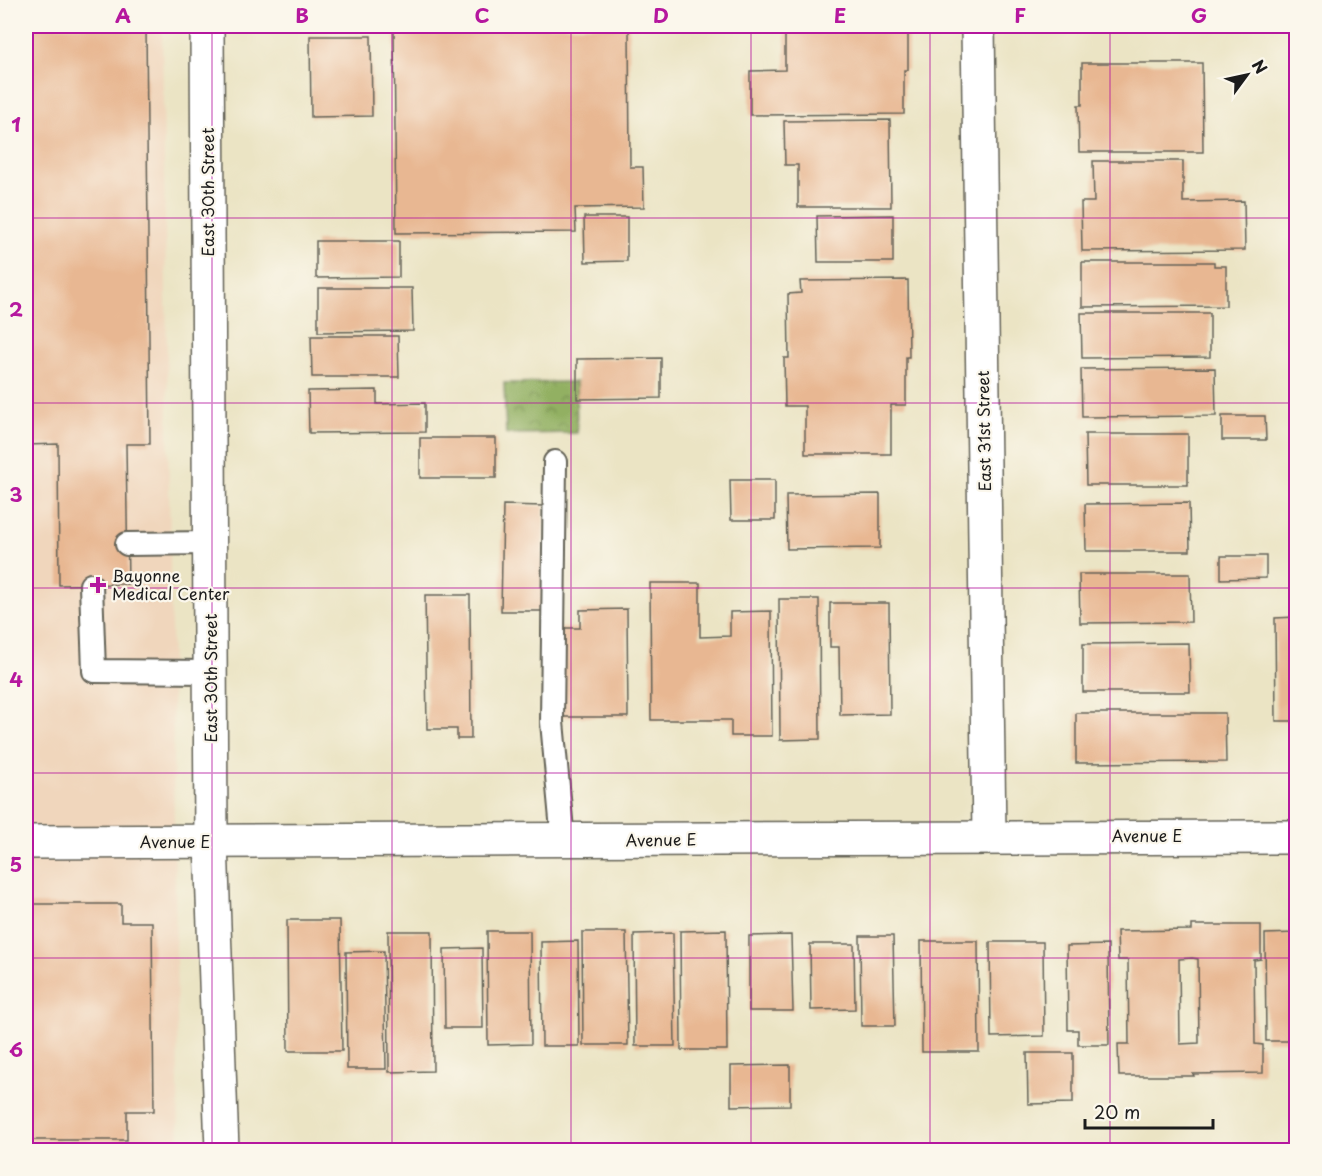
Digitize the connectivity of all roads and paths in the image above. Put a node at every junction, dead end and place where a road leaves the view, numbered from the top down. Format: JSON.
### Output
{"nodes":[{"id":1,"x":207,"y":26,"type":"edge"},
{"id":2,"x":978,"y":26,"type":"edge"},
{"id":3,"x":555,"y":462,"type":"dead end"},
{"id":4,"x":210,"y":543,"type":"junction"},
{"id":5,"x":127,"y":544,"type":"dead end"},
{"id":6,"x":91,"y":585,"type":"dead end"},
{"id":7,"x":210,"y":672,"type":"junction"},
{"id":8,"x":989,"y":836,"type":"junction"},
{"id":9,"x":1296,"y":837,"type":"edge"},
{"id":10,"x":563,"y":841,"type":"junction"},
{"id":11,"x":26,"y":842,"type":"edge"},
{"id":12,"x":211,"y":842,"type":"junction"},
{"id":13,"x":222,"y":1144,"type":"edge"}],
"edges":[{"from":1,"to":4,"type":"street","name":"East 30th Street"},
{"from":2,"to":8,"type":"street","name":"East 31st Street"},
{"from":3,"to":10,"type":"lane"},
{"from":4,"to":5,"type":"lane"},
{"from":4,"to":7,"type":"street","name":"East 30th Street"},
{"from":6,"to":7,"type":"lane"},
{"from":7,"to":12,"type":"street","name":"East 30th Street"},
{"from":8,"to":9,"type":"street","name":"Avenue E"},
{"from":8,"to":10,"type":"street","name":"Avenue E"},
{"from":10,"to":12,"type":"street","name":"Avenue E"},
{"from":11,"to":12,"type":"street","name":"Avenue E"},
{"from":12,"to":13,"type":"street","name":"East 30th Street"}]}
